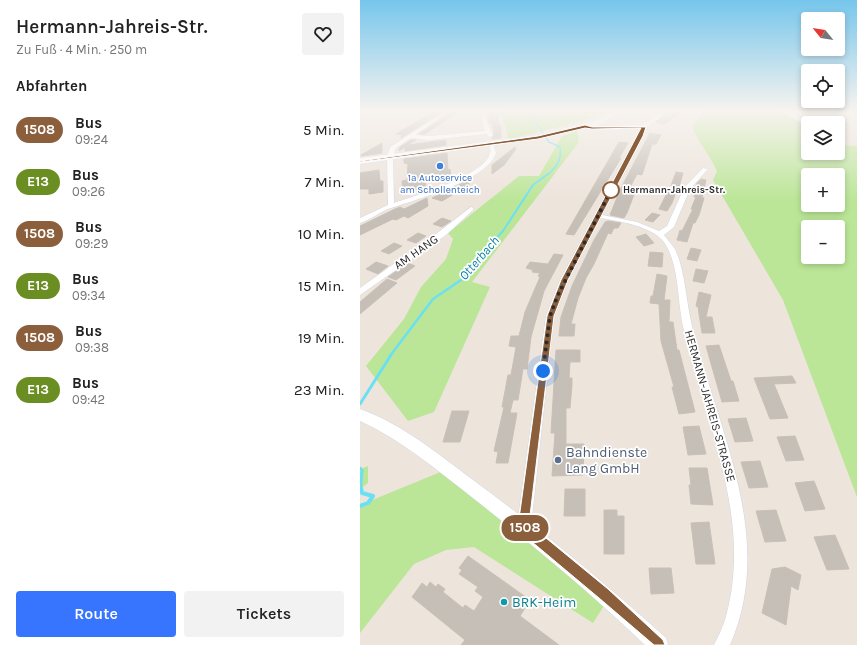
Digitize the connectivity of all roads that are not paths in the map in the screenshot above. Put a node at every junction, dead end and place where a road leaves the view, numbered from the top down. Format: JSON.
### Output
{"nodes":[{"id":1,"x":402,"y":141,"type":"edge"},
{"id":2,"x":474,"y":141,"type":"edge"},
{"id":3,"x":490,"y":141,"type":"edge"},
{"id":4,"x":637,"y":141,"type":"edge"},
{"id":5,"x":390,"y":157,"type":"junction"},
{"id":6,"x":360,"y":161,"type":"edge"},
{"id":7,"x":705,"y":169,"type":"dead end"},
{"id":8,"x":390,"y":206,"type":"junction"},
{"id":9,"x":471,"y":209,"type":"dead end"},
{"id":10,"x":598,"y":216,"type":"junction"},
{"id":11,"x":360,"y":221,"type":"edge"},
{"id":12,"x":659,"y":235,"type":"junction"},
{"id":13,"x":360,"y":292,"type":"edge"},
{"id":14,"x":361,"y":415,"type":"edge"},
{"id":15,"x":524,"y":526,"type":"junction"},
{"id":16,"x":659,"y":645,"type":"edge"},
{"id":17,"x":722,"y":645,"type":"edge"}],
"edges":[{"from":1,"to":5,"type":"street"},
{"from":2,"to":5,"type":"main road"},
{"from":3,"to":8,"type":"street"},
{"from":4,"to":10,"type":"street"},
{"from":5,"to":6,"type":"main road"},
{"from":5,"to":8,"type":"street"},
{"from":7,"to":12,"type":"street"},
{"from":8,"to":11,"type":"street"},
{"from":9,"to":13,"type":"street","name":"AM HANG"},
{"from":10,"to":12,"type":"street","name":"HERMANN-JAHREIS-STRASSE"},
{"from":10,"to":15,"type":"street"},
{"from":12,"to":17,"type":"street","name":"HERMANN-JAHREIS-STRASSE"},
{"from":14,"to":15,"type":"street"},
{"from":15,"to":16,"type":"street"}]}
